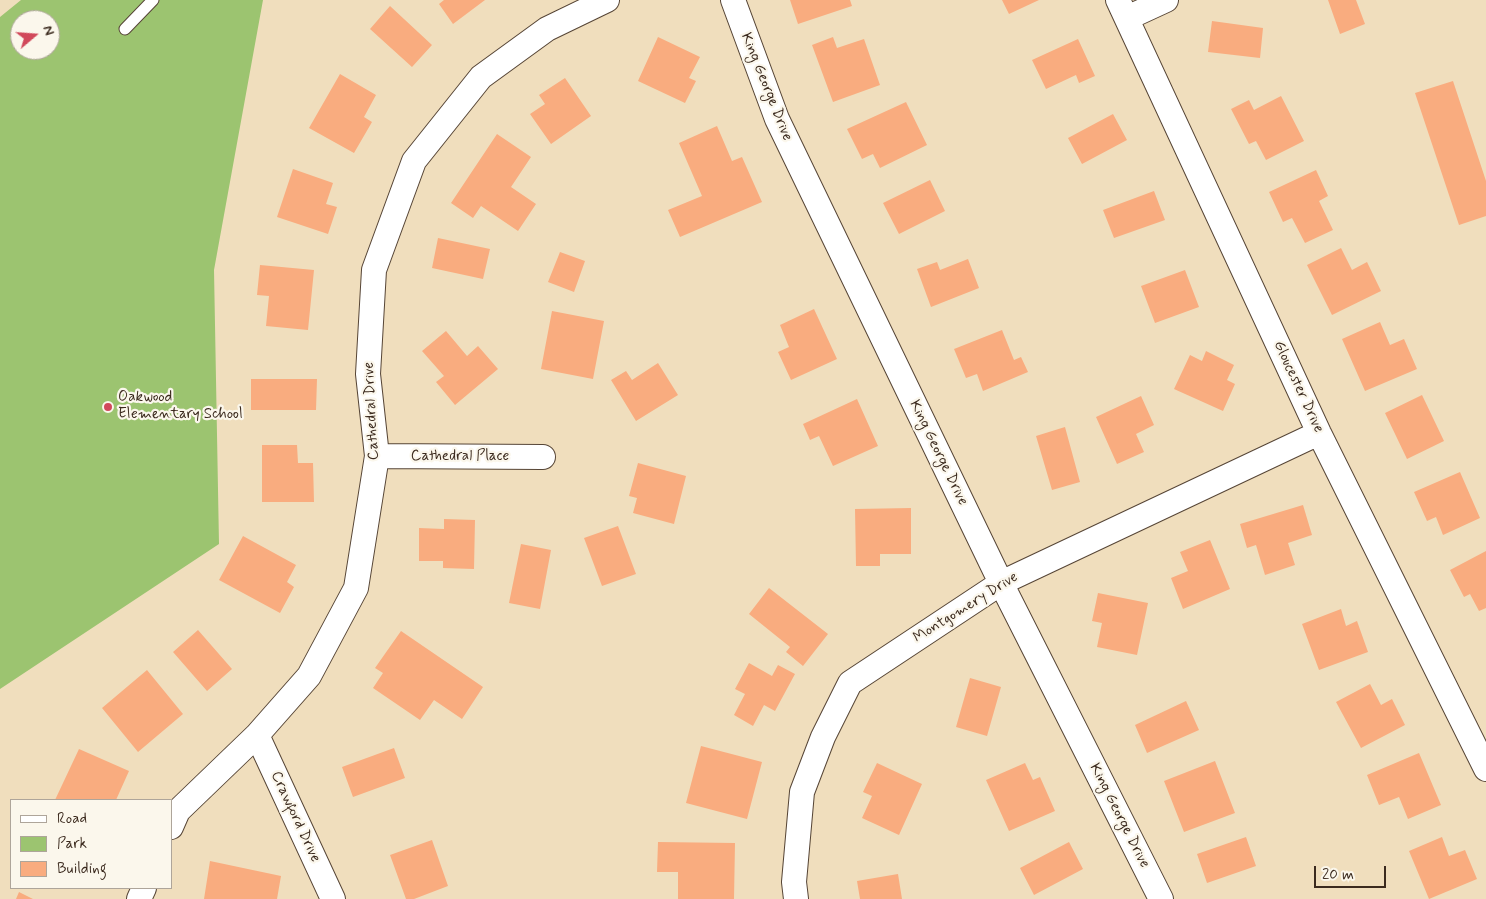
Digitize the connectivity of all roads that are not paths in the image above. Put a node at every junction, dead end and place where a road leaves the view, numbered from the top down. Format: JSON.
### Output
{"nodes":[{"id":1,"x":153,"y":0,"type":"edge"},
{"id":2,"x":607,"y":0,"type":"edge"},
{"id":3,"x":733,"y":0,"type":"edge"},
{"id":4,"x":1166,"y":0,"type":"edge"},
{"id":5,"x":1123,"y":9,"type":"edge"},
{"id":6,"x":126,"y":29,"type":"dead end"},
{"id":7,"x":1319,"y":433,"type":"junction"},
{"id":8,"x":377,"y":456,"type":"junction"},
{"id":9,"x":543,"y":457,"type":"dead end"},
{"id":10,"x":1001,"y":583,"type":"junction"},
{"id":11,"x":257,"y":736,"type":"junction"},
{"id":12,"x":1486,"y":769,"type":"edge"},
{"id":13,"x":172,"y":825,"type":"edge"},
{"id":14,"x":333,"y":899,"type":"edge"},
{"id":15,"x":796,"y":899,"type":"edge"},
{"id":16,"x":1161,"y":899,"type":"edge"}],
"edges":[{"from":1,"to":6,"type":"lane"},
{"from":2,"to":8,"type":"street","name":"Cathedral Drive"},
{"from":3,"to":10,"type":"street","name":"King George Drive"},
{"from":4,"to":5,"type":"street"},
{"from":5,"to":7,"type":"street","name":"Gloucester Drive"},
{"from":7,"to":10,"type":"street","name":"Montgomery Drive"},
{"from":7,"to":12,"type":"street","name":"Gloucester Drive"},
{"from":8,"to":9,"type":"street","name":"Cathedral Place"},
{"from":8,"to":11,"type":"street","name":"Cathedral Drive"},
{"from":10,"to":15,"type":"street","name":"Montgomery Drive"},
{"from":10,"to":16,"type":"street","name":"King George Drive"},
{"from":11,"to":13,"type":"street","name":"Cathedral Drive"},
{"from":11,"to":14,"type":"street","name":"Crawford Drive"}]}
